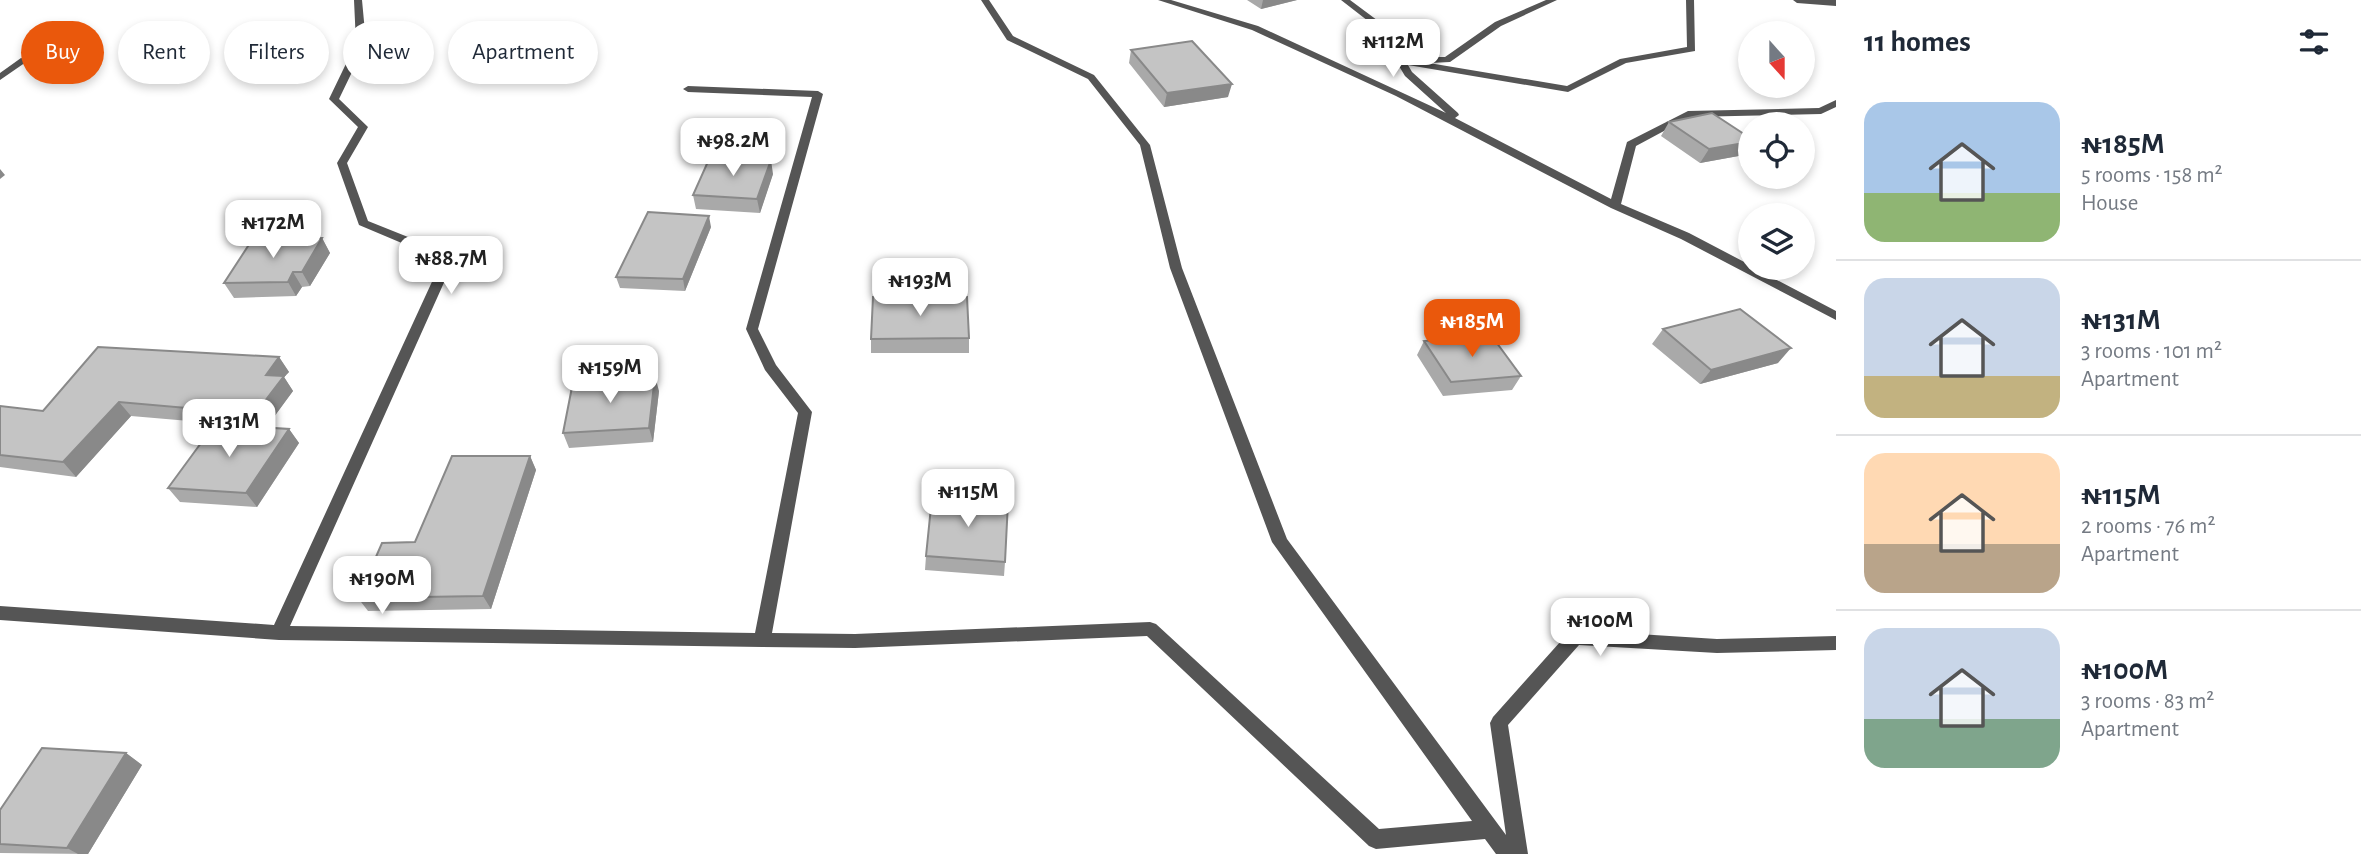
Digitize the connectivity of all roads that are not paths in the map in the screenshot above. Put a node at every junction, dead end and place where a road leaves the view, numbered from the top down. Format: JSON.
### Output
{"nodes":[{"id":1,"x":358,"y":0,"type":"edge"},
{"id":2,"x":985,"y":0,"type":"edge"},
{"id":3,"x":1162,"y":0,"type":"edge"},
{"id":4,"x":1345,"y":0,"type":"edge"},
{"id":5,"x":1553,"y":0,"type":"edge"},
{"id":6,"x":1690,"y":0,"type":"edge"},
{"id":7,"x":1797,"y":0,"type":"edge"},
{"id":8,"x":1836,"y":4,"type":"edge"},
{"id":9,"x":1401,"y":61,"type":"junction"},
{"id":10,"x":21,"y":62,"type":"edge"},
{"id":11,"x":0,"y":76,"type":"edge"},
{"id":12,"x":688,"y":89,"type":"dead end"},
{"id":13,"x":1836,"y":103,"type":"edge"},
{"id":14,"x":1470,"y":128,"type":"junction"},
{"id":15,"x":1615,"y":206,"type":"junction"},
{"id":16,"x":1836,"y":316,"type":"edge"},
{"id":17,"x":0,"y":613,"type":"edge"},
{"id":18,"x":279,"y":633,"type":"junction"},
{"id":19,"x":762,"y":640,"type":"junction"},
{"id":20,"x":1836,"y":643,"type":"edge"},
{"id":21,"x":1490,"y":829,"type":"junction"},
{"id":22,"x":1508,"y":854,"type":"edge"},
{"id":23,"x":1518,"y":854,"type":"edge"}],
"edges":[{"from":1,"to":18,"type":"street"},
{"from":2,"to":21,"type":"street"},
{"from":3,"to":14,"type":"street"},
{"from":4,"to":9,"type":"street"},
{"from":5,"to":9,"type":"street"},
{"from":6,"to":9,"type":"street"},
{"from":7,"to":8,"type":"street"},
{"from":9,"to":14,"type":"street"},
{"from":10,"to":11,"type":"street"},
{"from":12,"to":19,"type":"street"},
{"from":13,"to":15,"type":"street"},
{"from":14,"to":15,"type":"street"},
{"from":15,"to":16,"type":"street"},
{"from":17,"to":18,"type":"street"},
{"from":18,"to":19,"type":"street"},
{"from":19,"to":21,"type":"street"},
{"from":20,"to":23,"type":"street"},
{"from":21,"to":22,"type":"street"}]}
